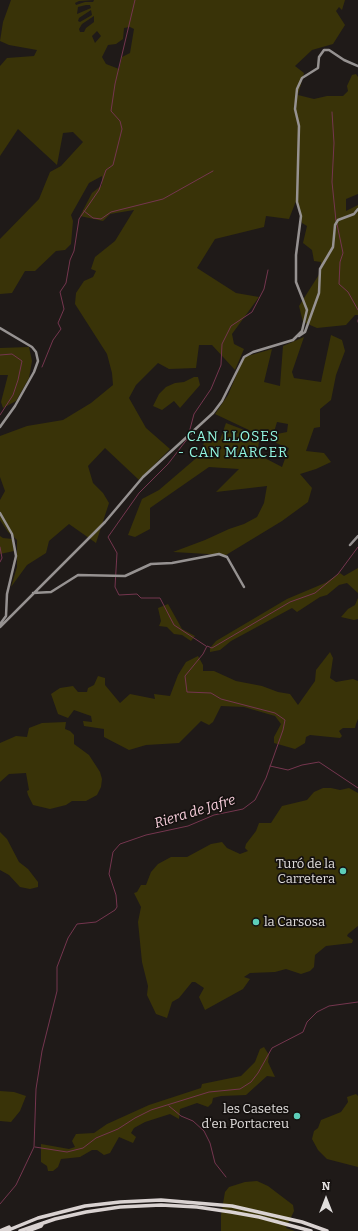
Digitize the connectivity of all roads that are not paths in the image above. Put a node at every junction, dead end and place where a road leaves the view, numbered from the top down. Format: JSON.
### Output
{"nodes":[{"id":1,"x":358,"y":66,"type":"edge"},
{"id":2,"x":358,"y":209,"type":"edge"},
{"id":3,"x":0,"y":328,"type":"edge"},
{"id":4,"x":298,"y":336,"type":"junction"},
{"id":5,"x":0,"y":428,"type":"edge"},
{"id":6,"x":0,"y":513,"type":"edge"},
{"id":7,"x":358,"y":536,"type":"edge"},
{"id":8,"x":350,"y":545,"type":"dead end"},
{"id":9,"x":244,"y":587,"type":"dead end"},
{"id":10,"x":33,"y":593,"type":"junction"},
{"id":11,"x":0,"y":625,"type":"edge"},
{"id":12,"x":38,"y":1218,"type":"junction"},
{"id":13,"x":43,"y":1223,"type":"junction"},
{"id":14,"x":0,"y":1231,"type":"edge"},
{"id":15,"x":6,"y":1231,"type":"edge"},
{"id":16,"x":20,"y":1231,"type":"edge"},
{"id":17,"x":28,"y":1231,"type":"edge"},
{"id":18,"x":311,"y":1231,"type":"edge"},
{"id":19,"x":327,"y":1231,"type":"edge"}],
"edges":[{"from":1,"to":4,"type":"street"},
{"from":2,"to":4,"type":"street"},
{"from":3,"to":5,"type":"street"},
{"from":4,"to":10,"type":"street"},
{"from":6,"to":11,"type":"street"},
{"from":7,"to":8,"type":"street"},
{"from":9,"to":10,"type":"street"},
{"from":10,"to":11,"type":"street"},
{"from":12,"to":14,"type":"highway"},
{"from":12,"to":15,"type":"highway"},
{"from":12,"to":19,"type":"highway"},
{"from":13,"to":16,"type":"highway"},
{"from":13,"to":17,"type":"highway"},
{"from":13,"to":18,"type":"highway"}]}
